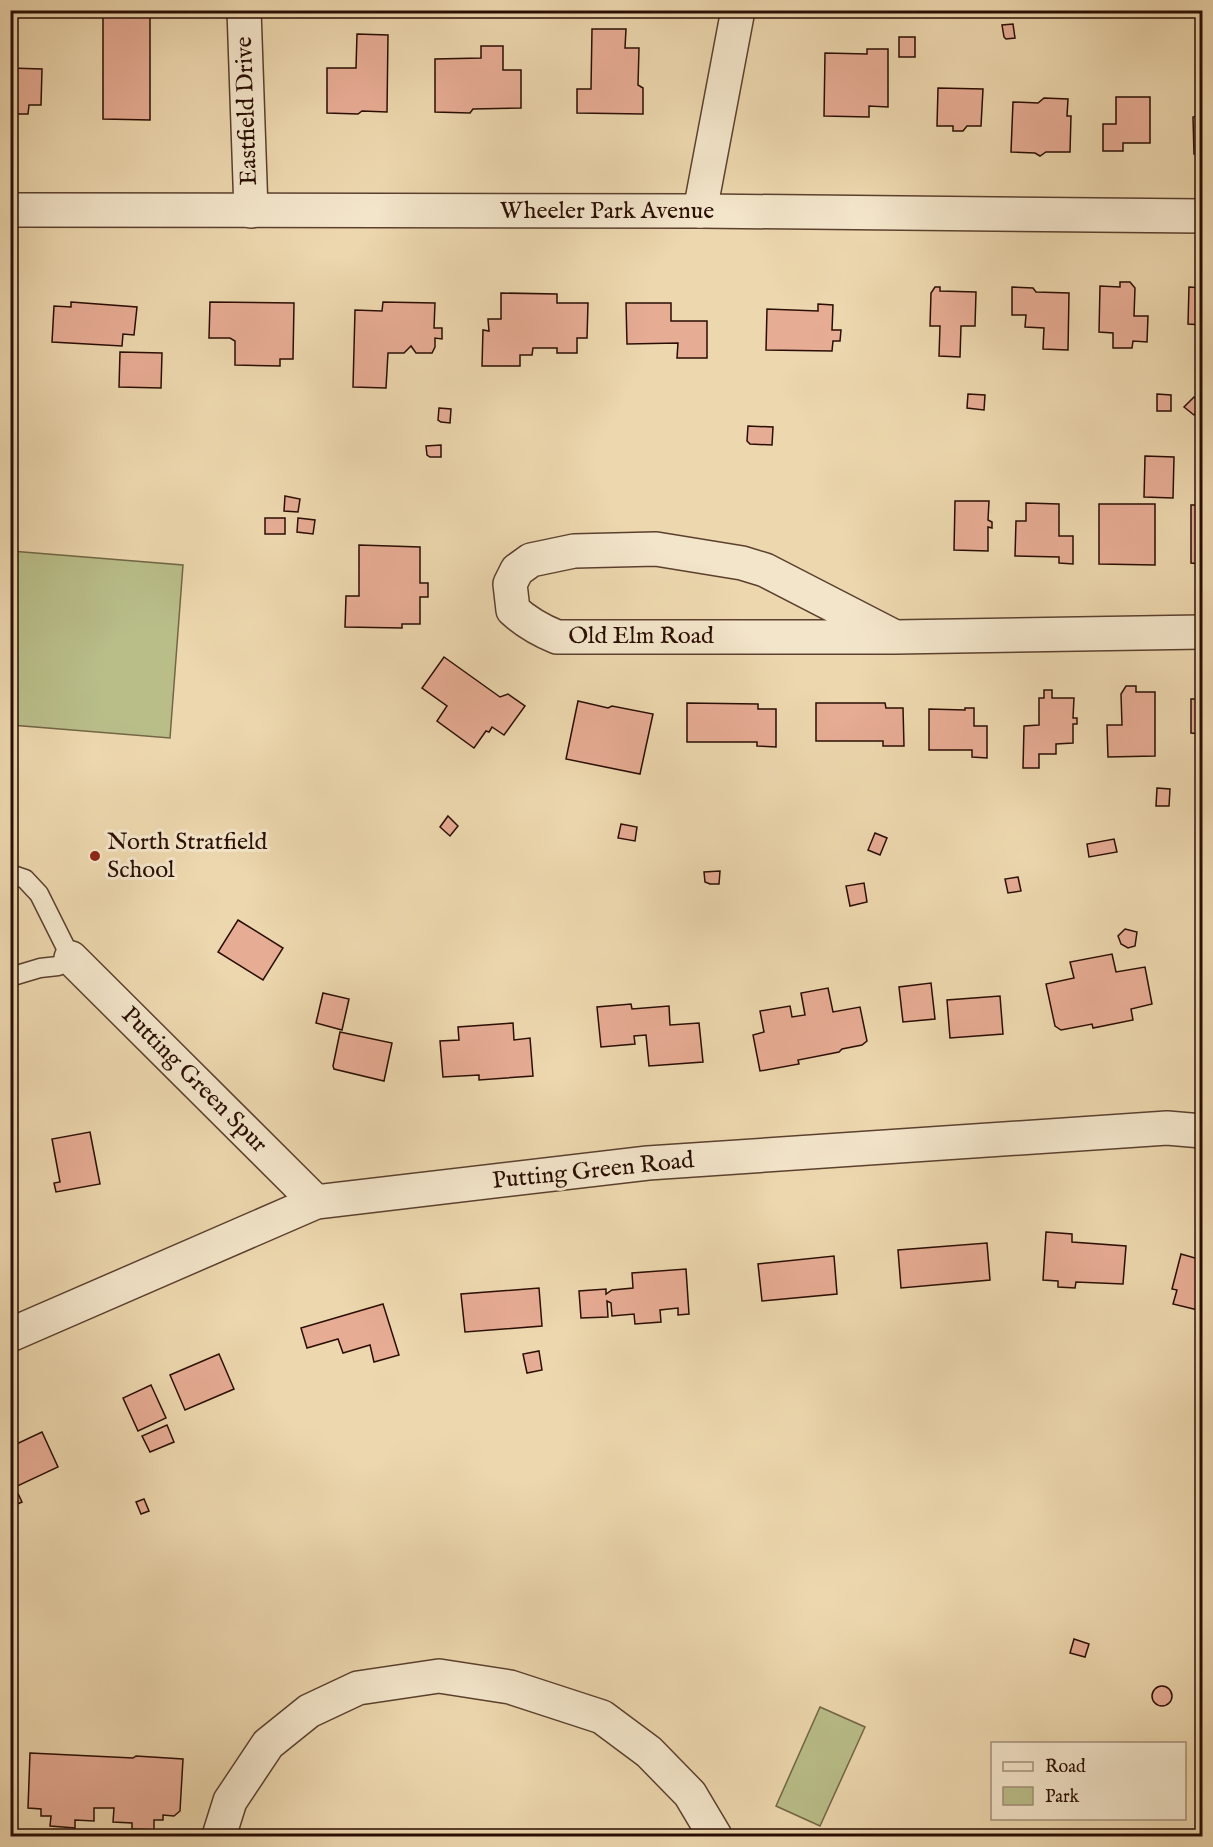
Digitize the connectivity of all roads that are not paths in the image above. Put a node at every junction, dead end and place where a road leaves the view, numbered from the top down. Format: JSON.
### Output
{"nodes":[{"id":1,"x":244,"y":10,"type":"edge"},
{"id":2,"x":738,"y":10,"type":"edge"},
{"id":3,"x":10,"y":210,"type":"edge"},
{"id":4,"x":251,"y":211,"type":"junction"},
{"id":5,"x":700,"y":211,"type":"junction"},
{"id":6,"x":1203,"y":216,"type":"edge"},
{"id":7,"x":1203,"y":632,"type":"edge"},
{"id":8,"x":895,"y":636,"type":"junction"},
{"id":9,"x":10,"y":874,"type":"edge"},
{"id":10,"x":71,"y":958,"type":"junction"},
{"id":11,"x":10,"y":977,"type":"edge"},
{"id":12,"x":1203,"y":1131,"type":"edge"},
{"id":13,"x":316,"y":1202,"type":"junction"},
{"id":14,"x":10,"y":1335,"type":"edge"},
{"id":15,"x":219,"y":1836,"type":"edge"},
{"id":16,"x":715,"y":1836,"type":"edge"}],
"edges":[{"from":1,"to":4,"type":"street","name":"Eastfield Drive"},
{"from":2,"to":5,"type":"street"},
{"from":3,"to":4,"type":"street","name":"Wheeler Park Avenue"},
{"from":4,"to":5,"type":"street","name":"Wheeler Park Avenue"},
{"from":5,"to":6,"type":"street","name":"Wheeler Park Avenue"},
{"from":7,"to":8,"type":"street","name":"Old Elm Road"},
{"from":8,"to":8,"type":"street","name":"Old Elm Road"},
{"from":9,"to":10,"type":"lane"},
{"from":10,"to":11,"type":"lane"},
{"from":10,"to":13,"type":"street","name":"Putting Green Spur"},
{"from":12,"to":13,"type":"street","name":"Putting Green Road"},
{"from":13,"to":14,"type":"street","name":"Putting Green Road"},
{"from":15,"to":16,"type":"street"}]}
